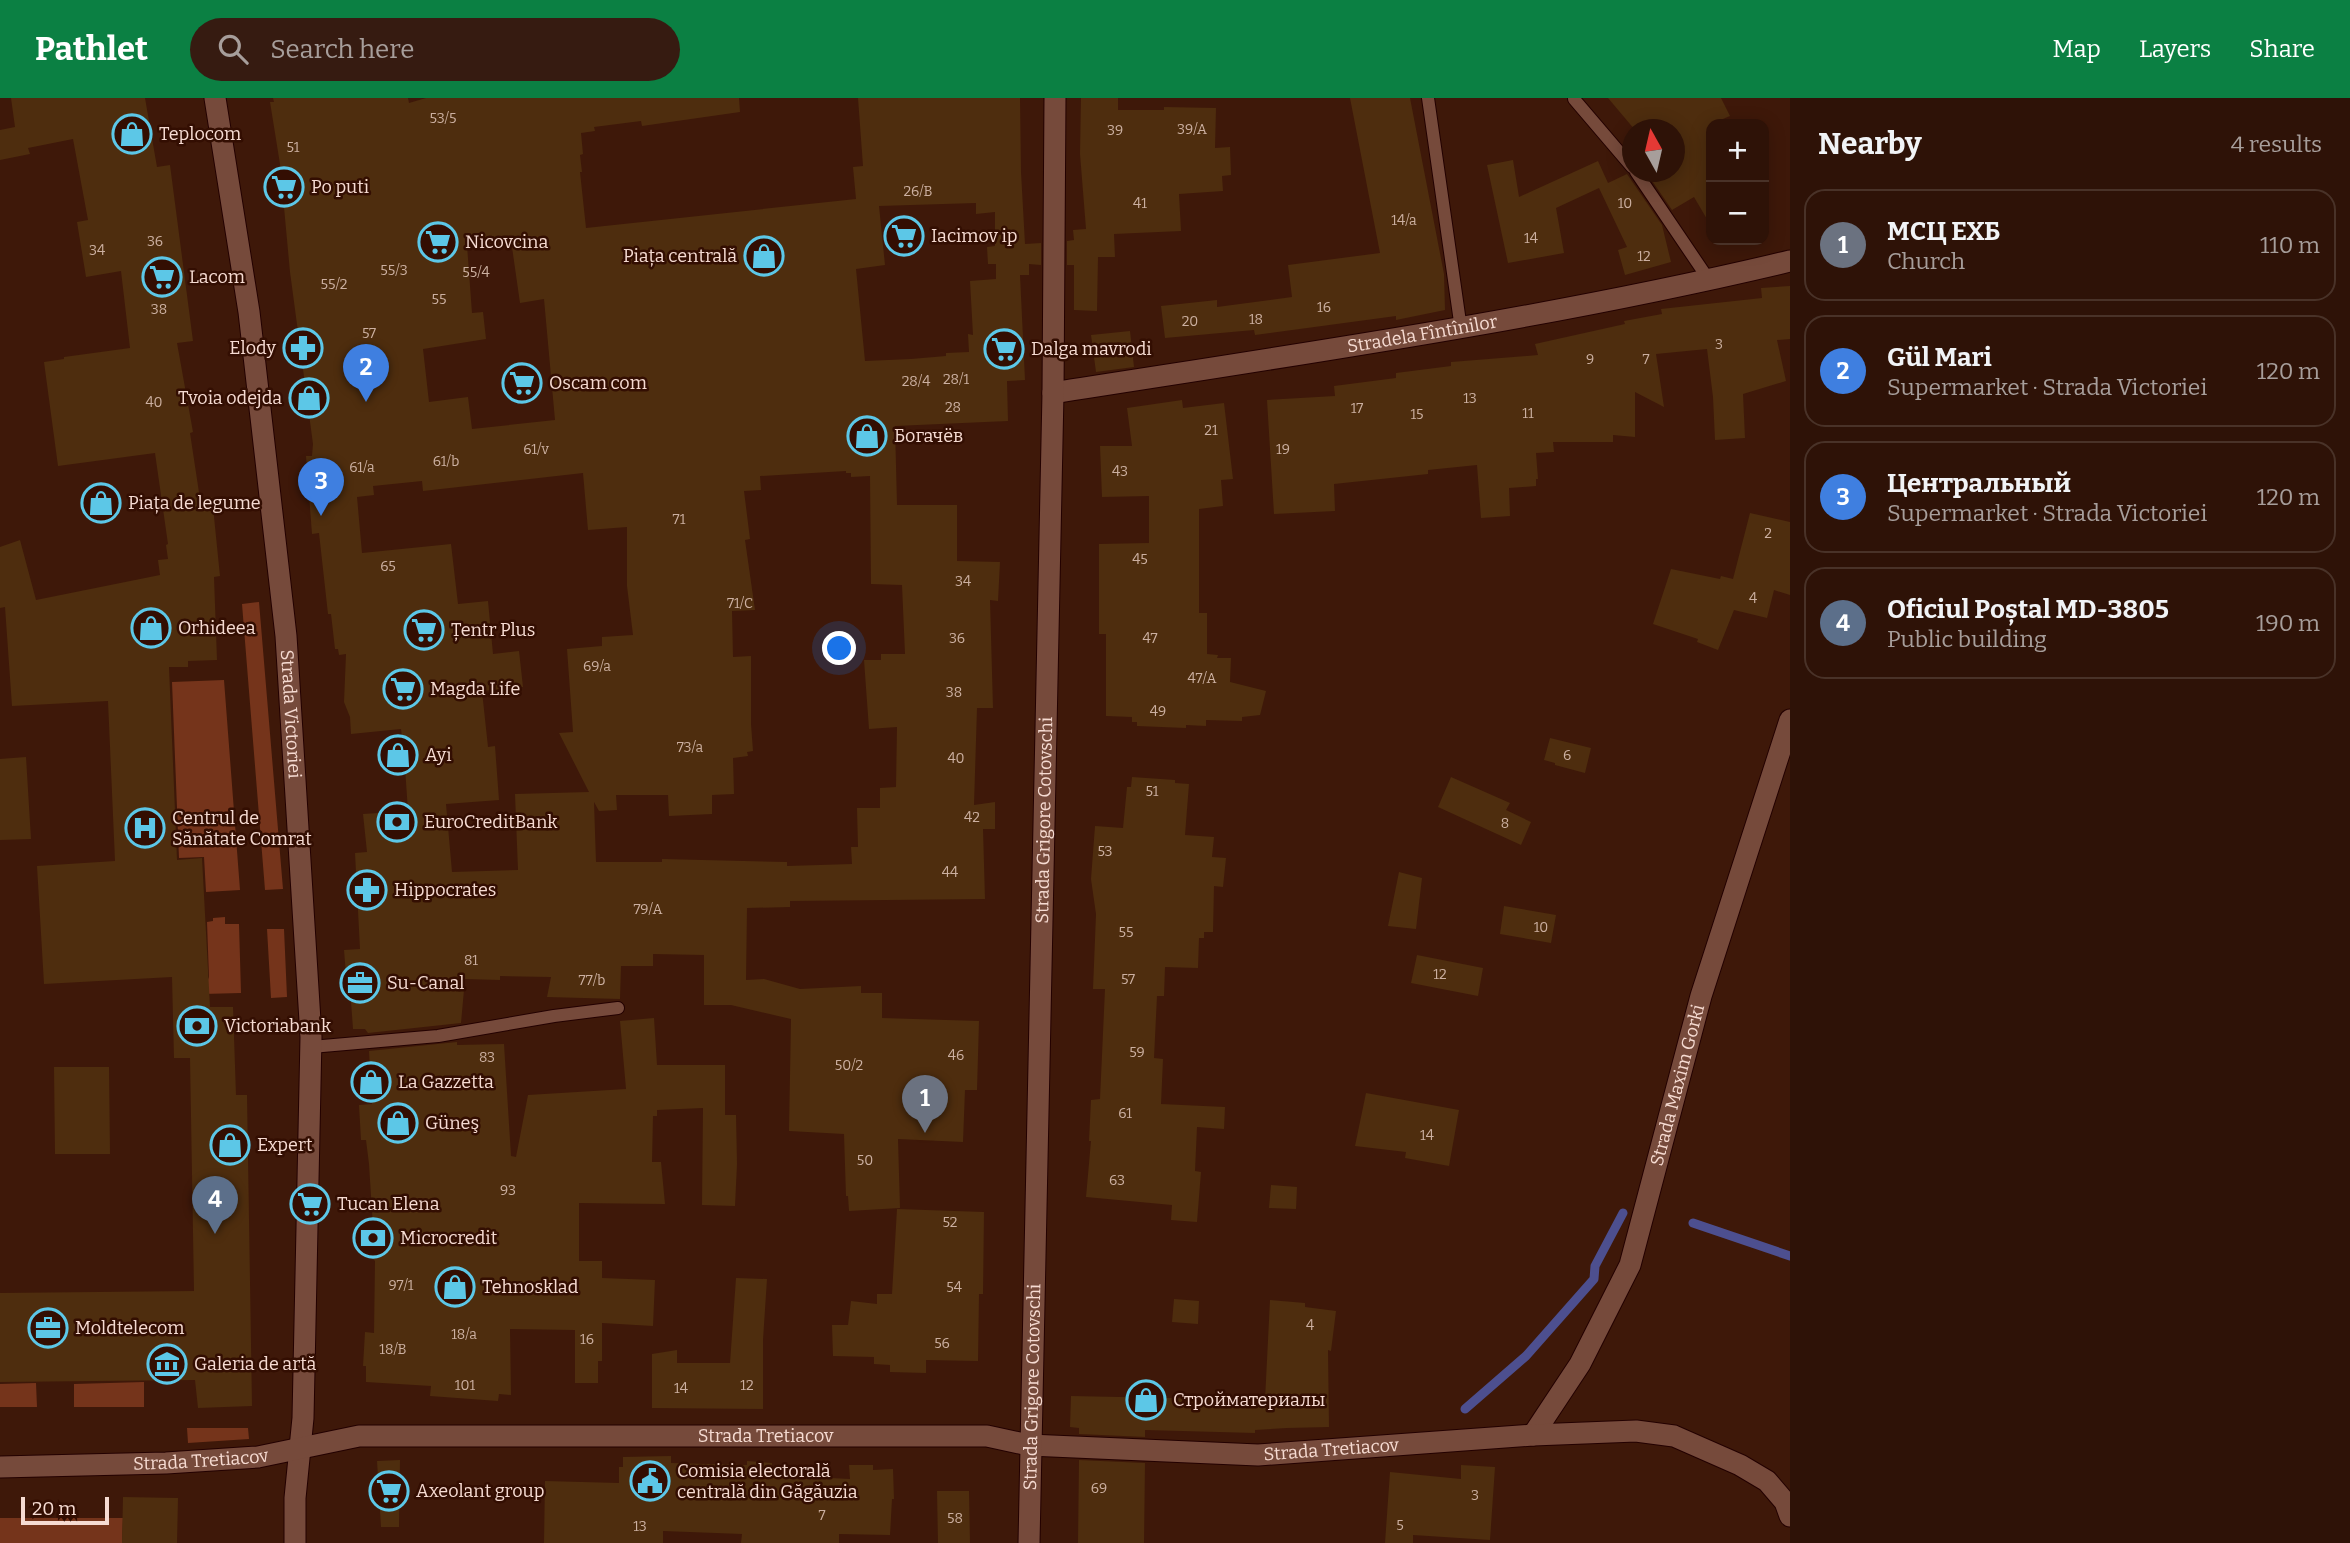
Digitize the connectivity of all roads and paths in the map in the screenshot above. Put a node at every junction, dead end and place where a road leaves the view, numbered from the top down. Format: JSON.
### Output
{"nodes":[{"id":1,"x":215,"y":98,"type":"edge"},
{"id":2,"x":1055,"y":98,"type":"edge"},
{"id":3,"x":1428,"y":98,"type":"edge"},
{"id":4,"x":1574,"y":99,"type":"edge"},
{"id":5,"x":1622,"y":155,"type":"edge"},
{"id":6,"x":1643,"y":182,"type":"edge"},
{"id":7,"x":1790,"y":261,"type":"edge"},
{"id":8,"x":1709,"y":281,"type":"junction"},
{"id":9,"x":1461,"y":329,"type":"junction"},
{"id":10,"x":1053,"y":393,"type":"junction"},
{"id":11,"x":1790,"y":720,"type":"edge"},
{"id":12,"x":618,"y":1008,"type":"dead end"},
{"id":13,"x":311,"y":1046,"type":"junction"},
{"id":14,"x":1533,"y":1435,"type":"junction"},
{"id":15,"x":1029,"y":1445,"type":"junction"},
{"id":16,"x":299,"y":1447,"type":"junction"},
{"id":17,"x":0,"y":1467,"type":"edge"},
{"id":18,"x":1790,"y":1516,"type":"edge"},
{"id":19,"x":295,"y":1543,"type":"edge"},
{"id":20,"x":1029,"y":1543,"type":"edge"}],
"edges":[{"from":1,"to":13,"type":"street","name":"Strada Victoriei"},
{"from":2,"to":10,"type":"street","name":"Strada Grigore Cotovschi"},
{"from":3,"to":9,"type":"lane"},
{"from":4,"to":5,"type":"lane"},
{"from":6,"to":8,"type":"lane"},
{"from":7,"to":8,"type":"street","name":"Stradela Fîntînilor"},
{"from":8,"to":9,"type":"street","name":"Stradela Fîntînilor"},
{"from":9,"to":10,"type":"street","name":"Stradela Fîntînilor"},
{"from":10,"to":15,"type":"street","name":"Strada Grigore Cotovschi"},
{"from":11,"to":14,"type":"street","name":"Strada Maxim Gorki"},
{"from":12,"to":13,"type":"lane"},
{"from":13,"to":16,"type":"street","name":"Strada Victoriei"},
{"from":14,"to":15,"type":"street","name":"Strada Tretiacov"},
{"from":14,"to":18,"type":"street","name":"Strada Tretiacov"},
{"from":15,"to":16,"type":"street","name":"Strada Tretiacov"},
{"from":15,"to":20,"type":"street","name":"Strada Grigore Cotovschi"},
{"from":16,"to":17,"type":"street","name":"Strada Tretiacov"},
{"from":16,"to":19,"type":"street","name":"Strada Victoriei"}]}
